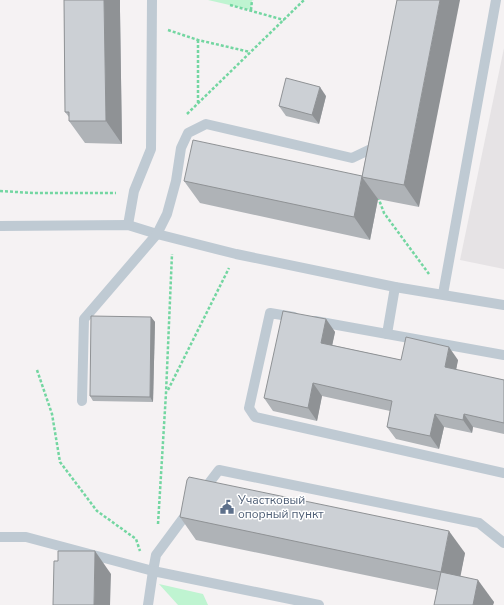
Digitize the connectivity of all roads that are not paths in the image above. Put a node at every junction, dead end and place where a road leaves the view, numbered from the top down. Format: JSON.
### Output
{"nodes":[{"id":1,"x":152,"y":0,"type":"edge"},
{"id":2,"x":496,"y":0,"type":"edge"},
{"id":3,"x":376,"y":133,"type":"edge"},
{"id":4,"x":128,"y":225,"type":"junction"},
{"id":5,"x":0,"y":226,"type":"edge"},
{"id":6,"x":158,"y":234,"type":"junction"},
{"id":7,"x":395,"y":286,"type":"junction"},
{"id":8,"x":443,"y":294,"type":"junction"},
{"id":9,"x":504,"y":305,"type":"edge"},
{"id":10,"x":387,"y":334,"type":"junction"},
{"id":11,"x":504,"y":355,"type":"edge"},
{"id":12,"x":82,"y":401,"type":"dead end"},
{"id":13,"x":504,"y":473,"type":"edge"},
{"id":14,"x":0,"y":537,"type":"edge"},
{"id":15,"x":504,"y":543,"type":"edge"},
{"id":16,"x":149,"y":570,"type":"junction"},
{"id":17,"x":148,"y":605,"type":"edge"},
{"id":18,"x":319,"y":605,"type":"edge"}],
"edges":[{"from":1,"to":4,"type":"lane"},
{"from":2,"to":8,"type":"lane"},
{"from":3,"to":6,"type":"lane"},
{"from":4,"to":5,"type":"lane"},
{"from":4,"to":6,"type":"lane"},
{"from":6,"to":7,"type":"lane"},
{"from":6,"to":12,"type":"lane"},
{"from":7,"to":8,"type":"lane"},
{"from":7,"to":10,"type":"lane"},
{"from":8,"to":9,"type":"lane"},
{"from":10,"to":11,"type":"lane"},
{"from":10,"to":13,"type":"lane"},
{"from":14,"to":16,"type":"lane"},
{"from":15,"to":16,"type":"lane"},
{"from":16,"to":17,"type":"lane"},
{"from":16,"to":18,"type":"lane"}]}
